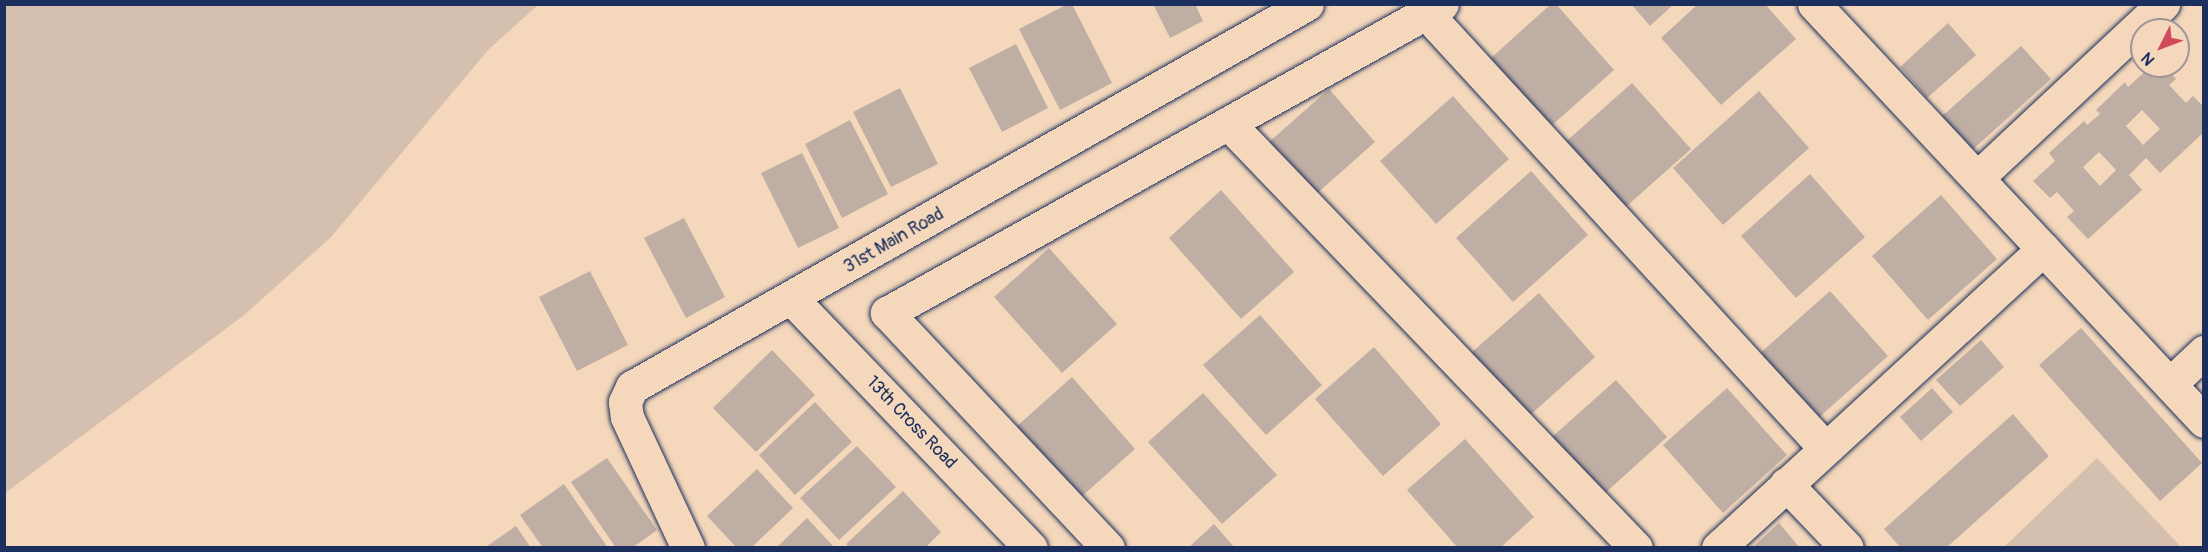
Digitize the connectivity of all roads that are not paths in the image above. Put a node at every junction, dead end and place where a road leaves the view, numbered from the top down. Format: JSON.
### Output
{"nodes":[{"id":1,"x":1307,"y":4,"type":"edge"},
{"id":2,"x":1814,"y":4,"type":"edge"},
{"id":3,"x":1434,"y":9,"type":"edge"},
{"id":4,"x":2143,"y":11,"type":"edge"},
{"id":5,"x":1228,"y":123,"type":"junction"},
{"id":6,"x":1977,"y":178,"type":"junction"},
{"id":7,"x":2043,"y":249,"type":"junction"},
{"id":8,"x":792,"y":299,"type":"junction"},
{"id":9,"x":2204,"y":352,"type":"edge"},
{"id":10,"x":2170,"y":384,"type":"junction"},
{"id":11,"x":2204,"y":421,"type":"edge"},
{"id":12,"x":1824,"y":448,"type":"junction"},
{"id":13,"x":1786,"y":484,"type":"junction"},
{"id":14,"x":688,"y":548,"type":"edge"},
{"id":15,"x":1030,"y":548,"type":"edge"},
{"id":16,"x":1108,"y":548,"type":"edge"},
{"id":17,"x":1636,"y":548,"type":"edge"},
{"id":18,"x":1718,"y":548,"type":"edge"},
{"id":19,"x":1847,"y":548,"type":"edge"}],
"edges":[{"from":1,"to":8,"type":"street","name":"31st Main Road"},
{"from":2,"to":6,"type":"street"},
{"from":3,"to":5,"type":"street"},
{"from":3,"to":12,"type":"street"},
{"from":4,"to":6,"type":"street"},
{"from":5,"to":16,"type":"street"},
{"from":5,"to":17,"type":"street"},
{"from":6,"to":7,"type":"street"},
{"from":7,"to":10,"type":"street"},
{"from":7,"to":12,"type":"street"},
{"from":8,"to":14,"type":"street","name":"31st Main Road"},
{"from":8,"to":15,"type":"street","name":"13th Cross Road"},
{"from":9,"to":10,"type":"street"},
{"from":10,"to":11,"type":"street"},
{"from":12,"to":13,"type":"street"},
{"from":13,"to":18,"type":"street"},
{"from":13,"to":19,"type":"street"}]}
